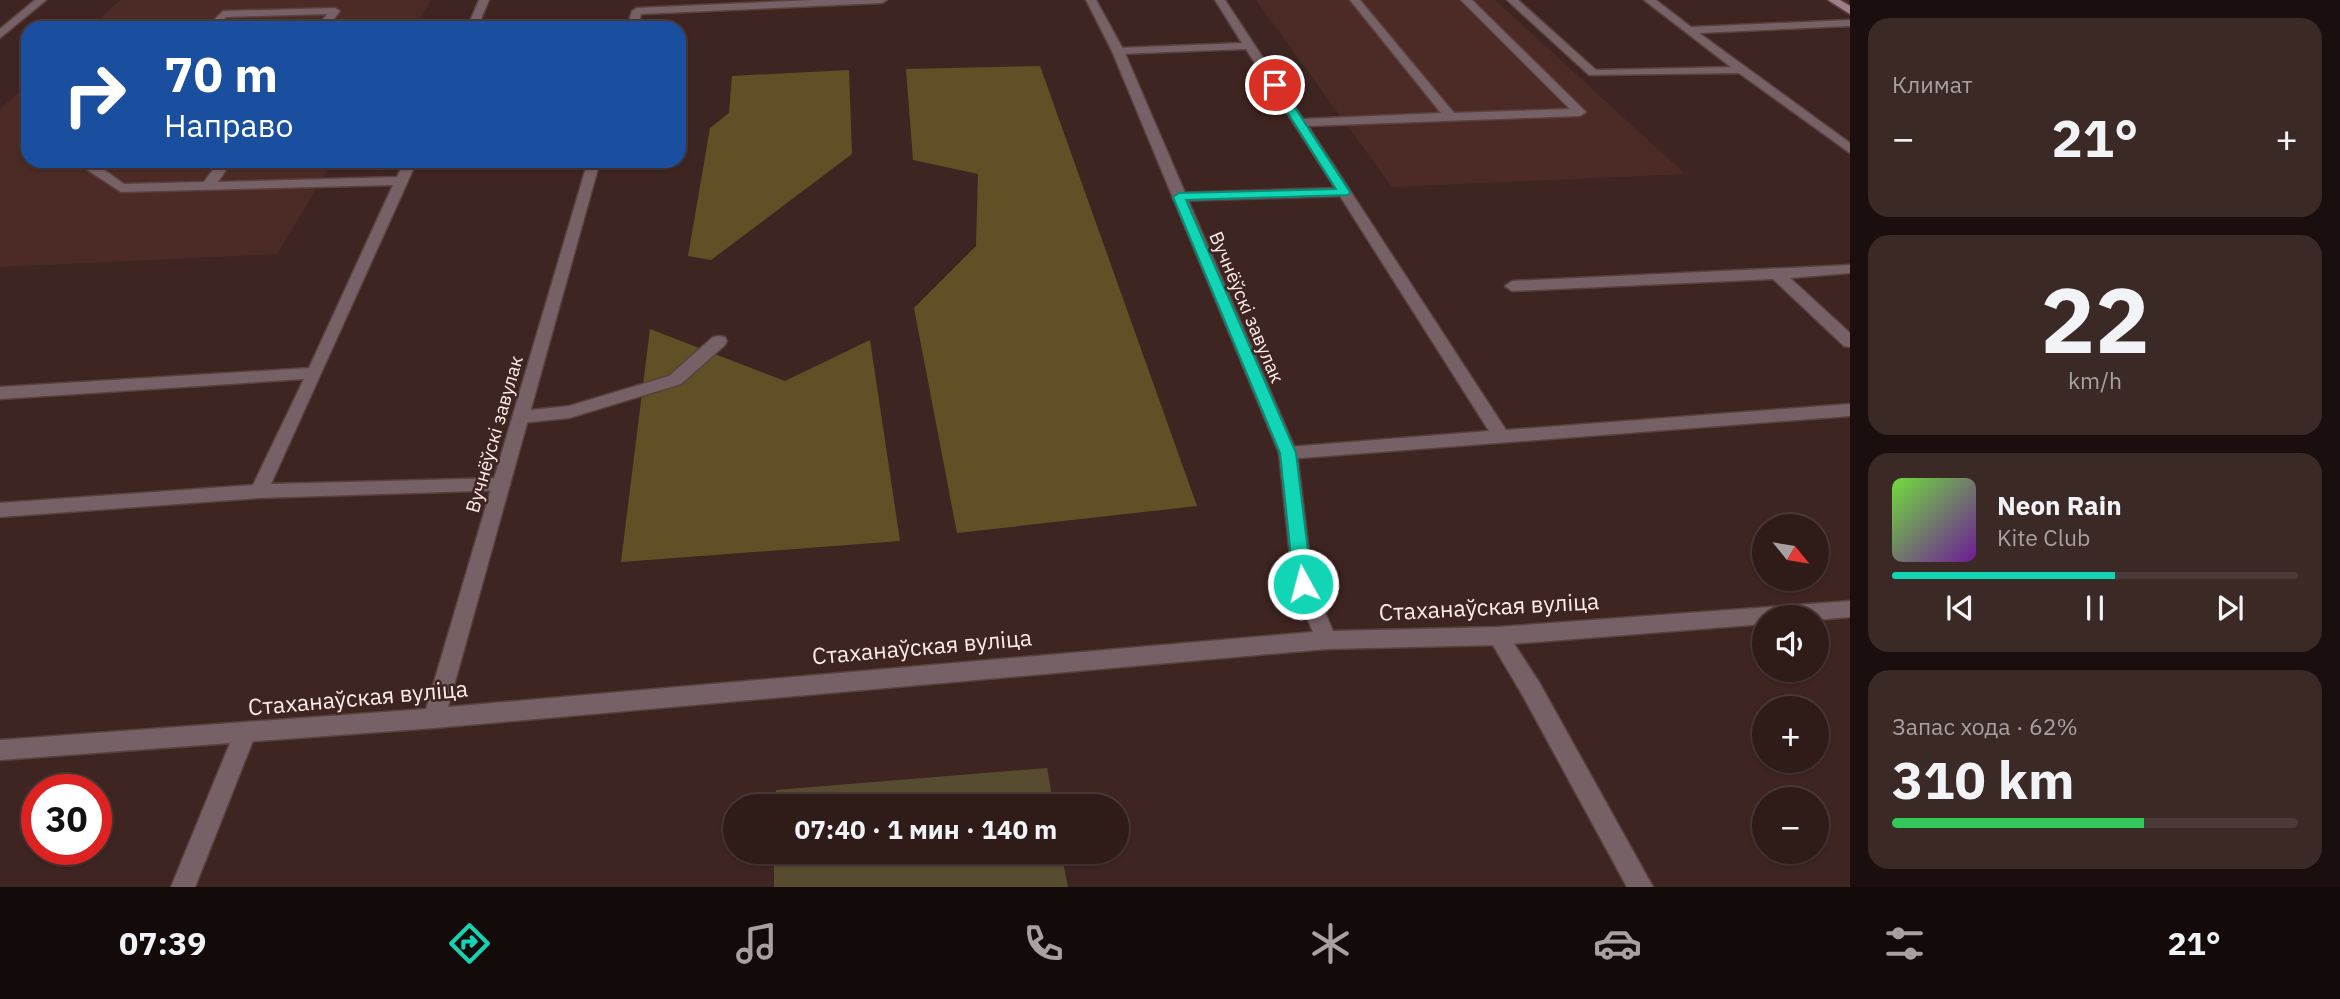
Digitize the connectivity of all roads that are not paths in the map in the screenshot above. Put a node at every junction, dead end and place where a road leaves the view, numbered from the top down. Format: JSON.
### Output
{"nodes":[{"id":1,"x":41,"y":0,"type":"edge"},
{"id":2,"x":484,"y":0,"type":"edge"},
{"id":3,"x":882,"y":0,"type":"edge"},
{"id":4,"x":1091,"y":0,"type":"edge"},
{"id":5,"x":1220,"y":0,"type":"edge"},
{"id":6,"x":1355,"y":0,"type":"edge"},
{"id":7,"x":1466,"y":0,"type":"edge"},
{"id":8,"x":1512,"y":0,"type":"edge"},
{"id":9,"x":1649,"y":0,"type":"edge"},
{"id":10,"x":1833,"y":0,"type":"edge"},
{"id":11,"x":1850,"y":11,"type":"edge"},
{"id":12,"x":217,"y":21,"type":"edge"},
{"id":13,"x":328,"y":21,"type":"edge"},
{"id":14,"x":474,"y":21,"type":"edge"},
{"id":15,"x":634,"y":21,"type":"edge"},
{"id":16,"x":1850,"y":23,"type":"edge"},
{"id":17,"x":1687,"y":30,"type":"junction"},
{"id":18,"x":0,"y":34,"type":"edge"},
{"id":19,"x":1250,"y":46,"type":"junction"},
{"id":20,"x":1118,"y":51,"type":"junction"},
{"id":21,"x":1742,"y":70,"type":"junction"},
{"id":22,"x":1442,"y":116,"type":"junction"},
{"id":23,"x":1300,"y":123,"type":"junction"},
{"id":24,"x":1850,"y":149,"type":"edge"},
{"id":25,"x":94,"y":168,"type":"edge"},
{"id":26,"x":221,"y":168,"type":"edge"},
{"id":27,"x":408,"y":168,"type":"edge"},
{"id":28,"x":592,"y":168,"type":"edge"},
{"id":29,"x":402,"y":181,"type":"junction"},
{"id":30,"x":208,"y":186,"type":"junction"},
{"id":31,"x":1344,"y":192,"type":"junction"},
{"id":32,"x":1179,"y":197,"type":"junction"},
{"id":33,"x":1850,"y":269,"type":"edge"},
{"id":34,"x":1777,"y":274,"type":"junction"},
{"id":35,"x":1512,"y":286,"type":"dead end"},
{"id":36,"x":719,"y":341,"type":"dead end"},
{"id":37,"x":1850,"y":342,"type":"edge"},
{"id":38,"x":315,"y":373,"type":"junction"},
{"id":39,"x":0,"y":393,"type":"edge"},
{"id":40,"x":1850,"y":410,"type":"edge"},
{"id":41,"x":521,"y":416,"type":"junction"},
{"id":42,"x":1501,"y":436,"type":"junction"},
{"id":43,"x":1288,"y":453,"type":"junction"},
{"id":44,"x":501,"y":485,"type":"junction"},
{"id":45,"x":259,"y":491,"type":"junction"},
{"id":46,"x":0,"y":510,"type":"edge"},
{"id":47,"x":1850,"y":609,"type":"edge"},
{"id":48,"x":1498,"y":636,"type":"junction"},
{"id":49,"x":1327,"y":640,"type":"junction"},
{"id":50,"x":434,"y":718,"type":"junction"},
{"id":51,"x":245,"y":733,"type":"junction"},
{"id":52,"x":0,"y":750,"type":"edge"},
{"id":53,"x":183,"y":887,"type":"edge"},
{"id":54,"x":1641,"y":887,"type":"edge"}],
"edges":[{"from":1,"to":18,"type":"street"},
{"from":2,"to":14,"type":"street"},
{"from":3,"to":15,"type":"street"},
{"from":4,"to":20,"type":"street","name":"Вучнёўскі завулак"},
{"from":5,"to":19,"type":"street"},
{"from":6,"to":22,"type":"street"},
{"from":7,"to":22,"type":"street"},
{"from":8,"to":21,"type":"street"},
{"from":9,"to":17,"type":"street"},
{"from":10,"to":11,"type":"main road"},
{"from":12,"to":13,"type":"street"},
{"from":16,"to":17,"type":"street"},
{"from":17,"to":21,"type":"street"},
{"from":19,"to":20,"type":"street"},
{"from":19,"to":23,"type":"street"},
{"from":20,"to":32,"type":"street","name":"Вучнёўскі завулак"},
{"from":21,"to":24,"type":"street"},
{"from":22,"to":23,"type":"street"},
{"from":23,"to":31,"type":"street"},
{"from":25,"to":30,"type":"street"},
{"from":26,"to":30,"type":"street"},
{"from":27,"to":29,"type":"street"},
{"from":28,"to":41,"type":"street","name":"Вучнёўскі завулак"},
{"from":29,"to":30,"type":"street"},
{"from":29,"to":38,"type":"street"},
{"from":31,"to":32,"type":"street"},
{"from":31,"to":42,"type":"street"},
{"from":32,"to":43,"type":"street","name":"Вучнёўскі завулак"},
{"from":33,"to":34,"type":"street"},
{"from":34,"to":35,"type":"street"},
{"from":34,"to":37,"type":"street"},
{"from":36,"to":41,"type":"street"},
{"from":38,"to":39,"type":"street"},
{"from":38,"to":45,"type":"street"},
{"from":40,"to":42,"type":"street"},
{"from":41,"to":44,"type":"street","name":"Вучнёўскі завулак"},
{"from":42,"to":43,"type":"street"},
{"from":43,"to":49,"type":"street","name":"Вучнёўскі завулак"},
{"from":44,"to":45,"type":"street"},
{"from":44,"to":50,"type":"street","name":"Вучнёўскі завулак"},
{"from":45,"to":46,"type":"street"},
{"from":47,"to":48,"type":"street","name":"Стаханаўская вуліца"},
{"from":48,"to":49,"type":"street","name":"Стаханаўская вуліца"},
{"from":48,"to":54,"type":"street"},
{"from":49,"to":50,"type":"street","name":"Стаханаўская вуліца"},
{"from":50,"to":51,"type":"street","name":"Стаханаўская вуліца"},
{"from":51,"to":52,"type":"street","name":"Стаханаўская вуліца"},
{"from":51,"to":53,"type":"street"}]}
